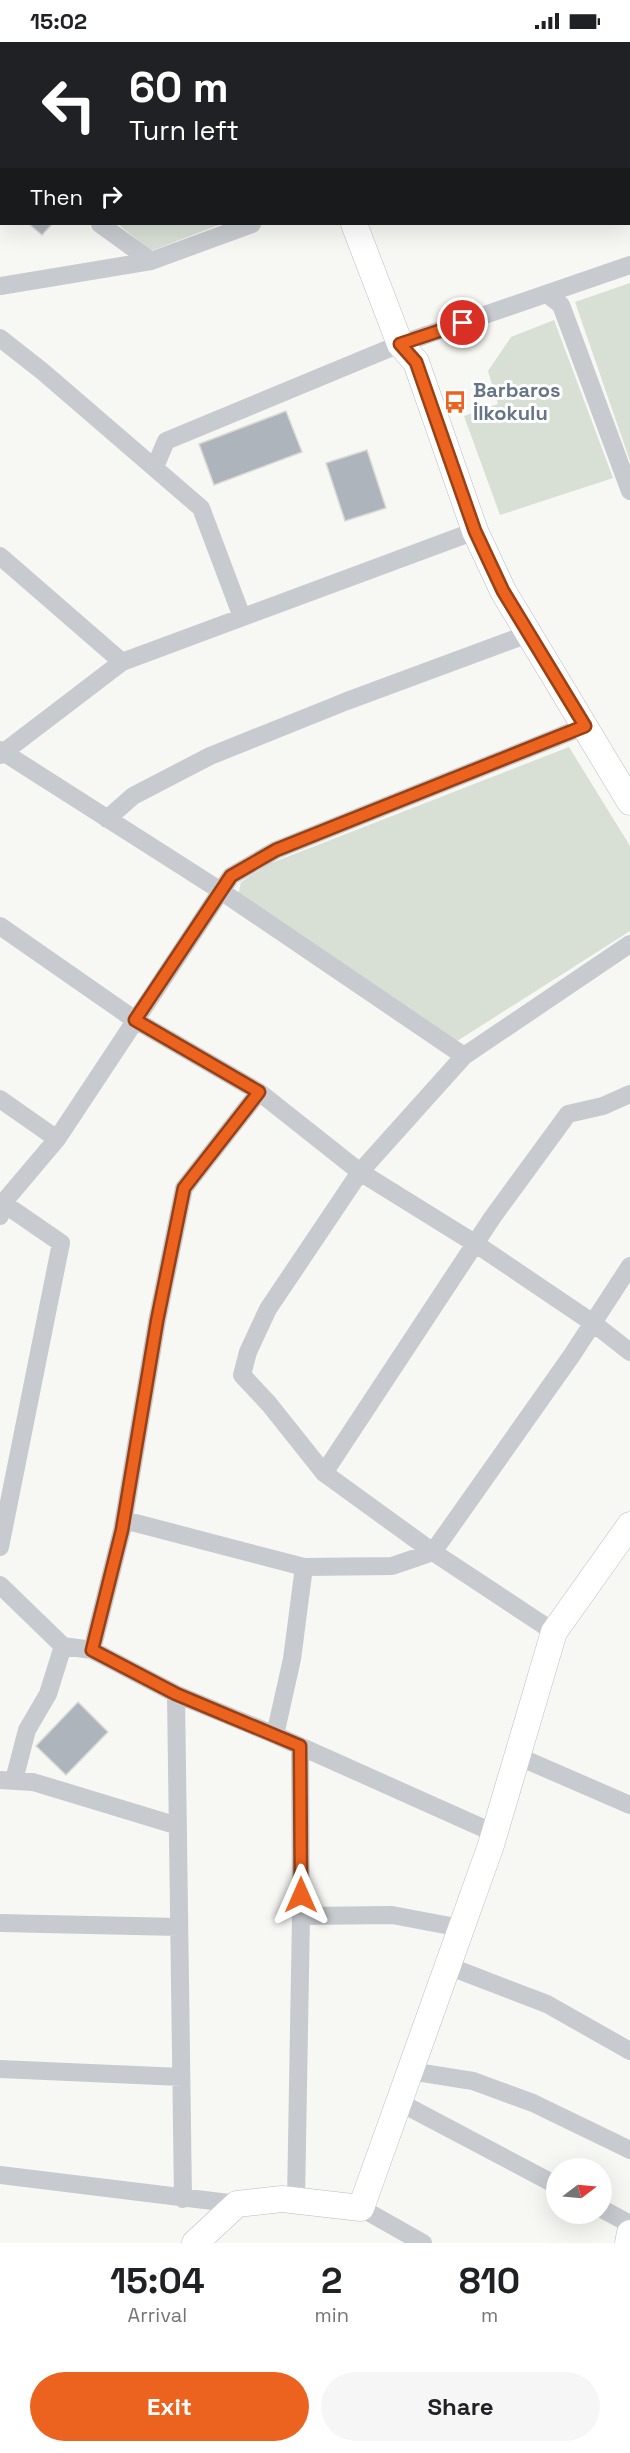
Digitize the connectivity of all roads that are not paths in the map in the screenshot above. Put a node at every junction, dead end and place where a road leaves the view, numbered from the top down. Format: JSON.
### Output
{"nodes":[{"id":1,"x":101,"y":225,"type":"edge"},
{"id":2,"x":249,"y":225,"type":"edge"},
{"id":3,"x":354,"y":225,"type":"edge"},
{"id":4,"x":152,"y":261,"type":"junction"},
{"id":5,"x":630,"y":265,"type":"edge"},
{"id":6,"x":0,"y":286,"type":"edge"},
{"id":7,"x":547,"y":294,"type":"junction"},
{"id":8,"x":0,"y":338,"type":"edge"},
{"id":9,"x":400,"y":344,"type":"junction"},
{"id":10,"x":154,"y":467,"type":"junction"},
{"id":11,"x":630,"y":491,"type":"edge"},
{"id":12,"x":475,"y":531,"type":"junction"},
{"id":13,"x":0,"y":556,"type":"edge"},
{"id":14,"x":242,"y":617,"type":"junction"},
{"id":15,"x":528,"y":634,"type":"junction"},
{"id":16,"x":122,"y":662,"type":"junction"},
{"id":17,"x":585,"y":726,"type":"junction"},
{"id":18,"x":1,"y":753,"type":"edge"},
{"id":19,"x":627,"y":792,"type":"edge"},
{"id":20,"x":107,"y":819,"type":"junction"},
{"id":21,"x":221,"y":891,"type":"junction"},
{"id":22,"x":0,"y":926,"type":"edge"},
{"id":23,"x":630,"y":944,"type":"edge"},
{"id":24,"x":135,"y":1020,"type":"junction"},
{"id":25,"x":464,"y":1056,"type":"junction"},
{"id":26,"x":259,"y":1092,"type":"junction"},
{"id":27,"x":630,"y":1094,"type":"edge"},
{"id":28,"x":0,"y":1099,"type":"edge"},
{"id":29,"x":57,"y":1139,"type":"junction"},
{"id":30,"x":360,"y":1172,"type":"junction"},
{"id":31,"x":1,"y":1207,"type":"edge"},
{"id":32,"x":476,"y":1244,"type":"junction"},
{"id":33,"x":630,"y":1266,"type":"edge"},
{"id":34,"x":593,"y":1323,"type":"junction"},
{"id":35,"x":630,"y":1352,"type":"edge"},
{"id":36,"x":324,"y":1473,"type":"junction"},
{"id":37,"x":124,"y":1520,"type":"junction"},
{"id":38,"x":630,"y":1525,"type":"edge"},
{"id":39,"x":0,"y":1547,"type":"edge"},
{"id":40,"x":433,"y":1552,"type":"junction"},
{"id":41,"x":304,"y":1567,"type":"junction"},
{"id":42,"x":0,"y":1585,"type":"edge"},
{"id":43,"x":554,"y":1632,"type":"junction"},
{"id":44,"x":63,"y":1646,"type":"junction"},
{"id":45,"x":92,"y":1650,"type":"junction"},
{"id":46,"x":176,"y":1694,"type":"junction"},
{"id":47,"x":275,"y":1735,"type":"junction"},
{"id":48,"x":300,"y":1746,"type":"junction"},
{"id":49,"x":517,"y":1756,"type":"junction"},
{"id":50,"x":7,"y":1780,"type":"edge"},
{"id":51,"x":630,"y":1805,"type":"edge"},
{"id":52,"x":178,"y":1826,"type":"junction"},
{"id":53,"x":494,"y":1833,"type":"junction"},
{"id":54,"x":301,"y":1916,"type":"junction"},
{"id":55,"x":0,"y":1923,"type":"edge"},
{"id":56,"x":179,"y":1927,"type":"junction"},
{"id":57,"x":461,"y":1928,"type":"junction"},
{"id":58,"x":448,"y":1966,"type":"junction"},
{"id":59,"x":630,"y":2051,"type":"edge"},
{"id":60,"x":0,"y":2069,"type":"edge"},
{"id":61,"x":410,"y":2071,"type":"junction"},
{"id":62,"x":181,"y":2077,"type":"junction"},
{"id":63,"x":399,"y":2102,"type":"junction"},
{"id":64,"x":630,"y":2150,"type":"edge"},
{"id":65,"x":0,"y":2175,"type":"edge"},
{"id":66,"x":546,"y":2180,"type":"edge"},
{"id":67,"x":183,"y":2199,"type":"junction"},
{"id":68,"x":296,"y":2201,"type":"junction"},
{"id":69,"x":237,"y":2204,"type":"junction"},
{"id":70,"x":362,"y":2208,"type":"junction"},
{"id":71,"x":612,"y":2214,"type":"edge"},
{"id":72,"x":630,"y":2224,"type":"edge"},
{"id":73,"x":630,"y":2233,"type":"edge"},
{"id":74,"x":195,"y":2243,"type":"edge"},
{"id":75,"x":423,"y":2243,"type":"edge"},
{"id":76,"x":628,"y":2243,"type":"edge"}],
"edges":[{"from":1,"to":4,"type":"street"},
{"from":2,"to":4,"type":"street"},
{"from":3,"to":9,"type":"street"},
{"from":4,"to":6,"type":"street"},
{"from":5,"to":7,"type":"street"},
{"from":7,"to":9,"type":"street"},
{"from":7,"to":11,"type":"street"},
{"from":8,"to":10,"type":"street"},
{"from":9,"to":10,"type":"street"},
{"from":9,"to":12,"type":"street"},
{"from":10,"to":14,"type":"street"},
{"from":12,"to":14,"type":"street"},
{"from":12,"to":15,"type":"street"},
{"from":13,"to":16,"type":"street"},
{"from":14,"to":16,"type":"street"},
{"from":15,"to":17,"type":"street"},
{"from":15,"to":20,"type":"street"},
{"from":16,"to":18,"type":"street"},
{"from":17,"to":19,"type":"street"},
{"from":17,"to":21,"type":"street"},
{"from":18,"to":20,"type":"street"},
{"from":20,"to":21,"type":"street"},
{"from":21,"to":24,"type":"street"},
{"from":21,"to":25,"type":"street"},
{"from":22,"to":24,"type":"street"},
{"from":23,"to":25,"type":"street"},
{"from":24,"to":26,"type":"street"},
{"from":24,"to":29,"type":"street"},
{"from":25,"to":30,"type":"street"},
{"from":26,"to":30,"type":"street"},
{"from":26,"to":37,"type":"street"},
{"from":27,"to":32,"type":"street"},
{"from":28,"to":29,"type":"street"},
{"from":29,"to":31,"type":"street"},
{"from":30,"to":32,"type":"street"},
{"from":30,"to":36,"type":"street"},
{"from":31,"to":39,"type":"street"},
{"from":32,"to":34,"type":"street"},
{"from":32,"to":36,"type":"street"},
{"from":33,"to":34,"type":"street"},
{"from":34,"to":35,"type":"street"},
{"from":34,"to":40,"type":"street"},
{"from":36,"to":40,"type":"street"},
{"from":37,"to":41,"type":"street"},
{"from":37,"to":45,"type":"street"},
{"from":38,"to":43,"type":"street"},
{"from":40,"to":41,"type":"street"},
{"from":40,"to":43,"type":"street"},
{"from":41,"to":47,"type":"street"},
{"from":42,"to":44,"type":"street"},
{"from":43,"to":49,"type":"street"},
{"from":44,"to":45,"type":"street"},
{"from":44,"to":50,"type":"street"},
{"from":45,"to":46,"type":"street"},
{"from":46,"to":47,"type":"street"},
{"from":46,"to":52,"type":"street"},
{"from":47,"to":48,"type":"street"},
{"from":48,"to":53,"type":"street"},
{"from":48,"to":54,"type":"street"},
{"from":49,"to":51,"type":"street"},
{"from":49,"to":53,"type":"street"},
{"from":50,"to":52,"type":"street"},
{"from":52,"to":56,"type":"street"},
{"from":53,"to":57,"type":"street"},
{"from":54,"to":57,"type":"street"},
{"from":54,"to":68,"type":"street"},
{"from":55,"to":56,"type":"street"},
{"from":56,"to":62,"type":"street"},
{"from":57,"to":58,"type":"street"},
{"from":58,"to":59,"type":"street"},
{"from":58,"to":61,"type":"street"},
{"from":60,"to":62,"type":"street"},
{"from":61,"to":63,"type":"street"},
{"from":61,"to":64,"type":"street"},
{"from":62,"to":67,"type":"street"},
{"from":63,"to":66,"type":"street"},
{"from":63,"to":70,"type":"street"},
{"from":65,"to":67,"type":"street"},
{"from":67,"to":69,"type":"street"},
{"from":68,"to":69,"type":"street"},
{"from":68,"to":70,"type":"street"},
{"from":69,"to":74,"type":"street"},
{"from":70,"to":75,"type":"street"},
{"from":71,"to":72,"type":"street"},
{"from":73,"to":76,"type":"street"}]}
